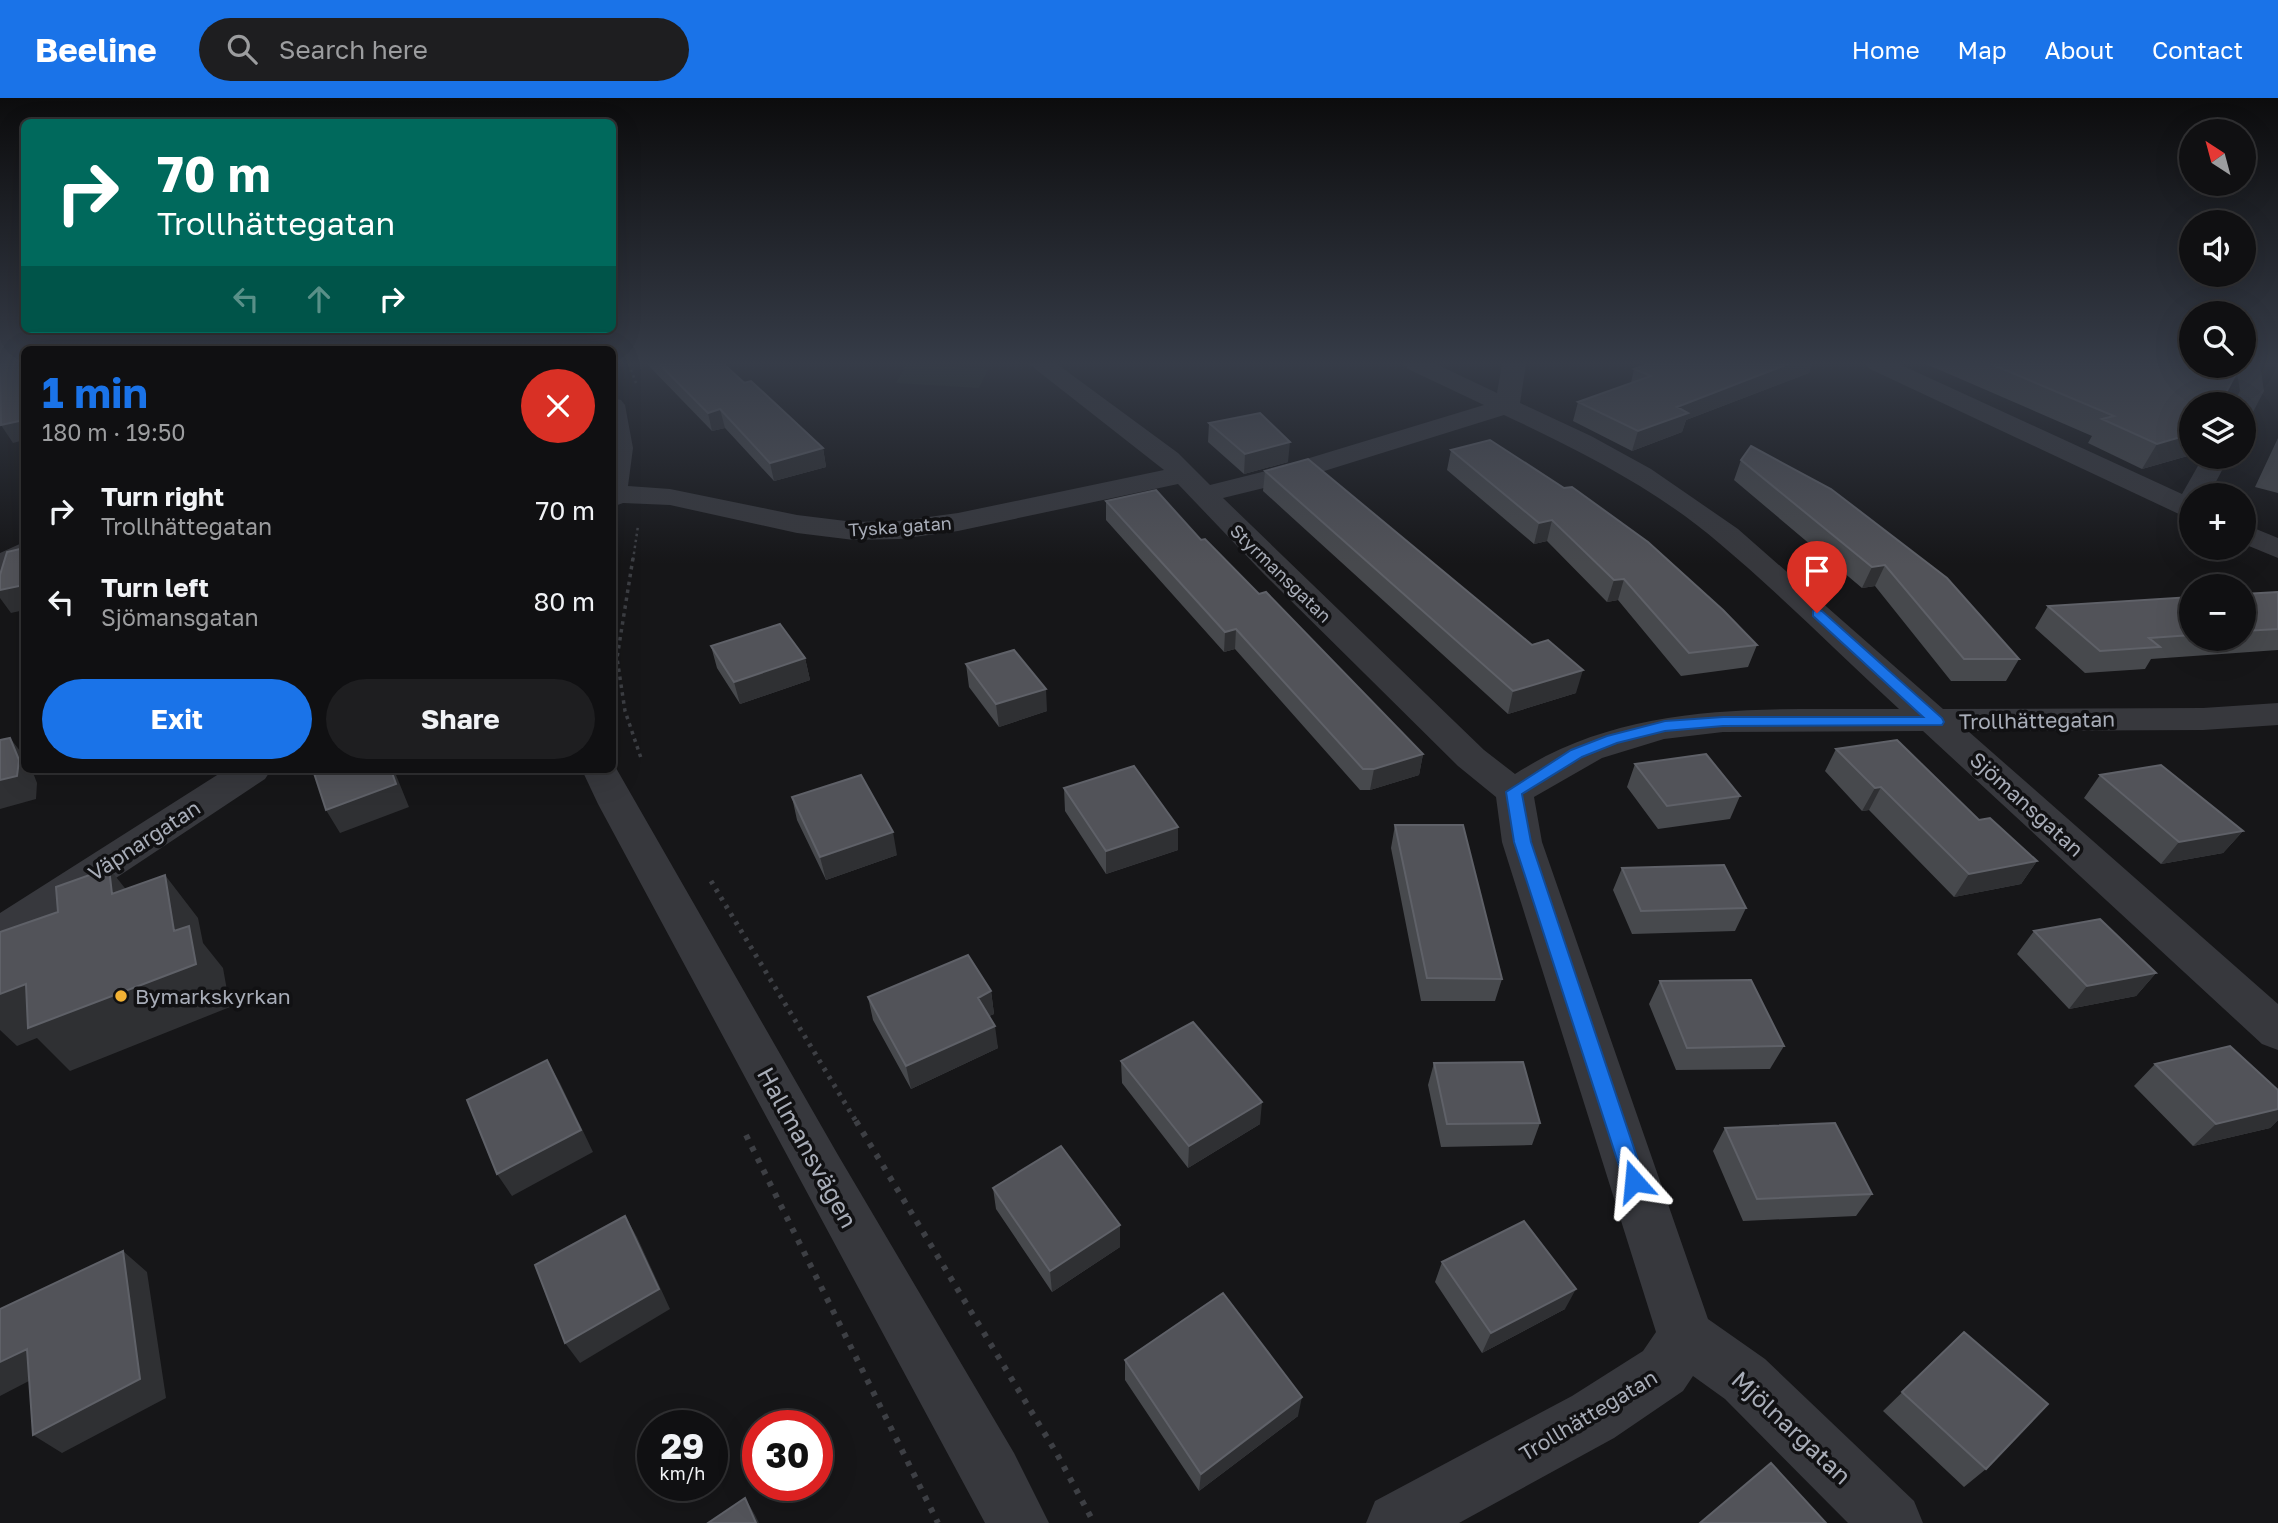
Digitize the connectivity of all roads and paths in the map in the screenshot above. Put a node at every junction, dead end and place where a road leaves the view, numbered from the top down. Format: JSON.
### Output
{"nodes":[{"id":1,"x":617,"y":430,"type":"edge"},
{"id":2,"x":1130,"y":430,"type":"edge"},
{"id":3,"x":1427,"y":430,"type":"edge"},
{"id":4,"x":1558,"y":430,"type":"edge"},
{"id":5,"x":2027,"y":430,"type":"edge"},
{"id":6,"x":616,"y":475,"type":"edge"},
{"id":7,"x":1193,"y":484,"type":"junction"},
{"id":8,"x":616,"y":496,"type":"edge"},
{"id":9,"x":643,"y":496,"type":"junction"},
{"id":10,"x":2179,"y":499,"type":"edge"},
{"id":11,"x":2256,"y":538,"type":"edge"},
{"id":12,"x":2278,"y":548,"type":"edge"},
{"id":13,"x":21,"y":553,"type":"edge"},
{"id":14,"x":0,"y":566,"type":"edge"},
{"id":15,"x":2278,"y":714,"type":"edge"},
{"id":16,"x":1937,"y":722,"type":"junction"},
{"id":17,"x":624,"y":769,"type":"edge"},
{"id":18,"x":247,"y":773,"type":"edge"},
{"id":19,"x":1514,"y":792,"type":"junction"},
{"id":20,"x":707,"y":874,"type":"dead end"},
{"id":21,"x":0,"y":934,"type":"edge"},
{"id":22,"x":2278,"y":1031,"type":"edge"},
{"id":23,"x":745,"y":1132,"type":"dead end"},
{"id":24,"x":1686,"y":1337,"type":"junction"},
{"id":25,"x":938,"y":1523,"type":"edge"},
{"id":26,"x":1018,"y":1523,"type":"edge"},
{"id":27,"x":1094,"y":1523,"type":"edge"},
{"id":28,"x":1396,"y":1523,"type":"edge"},
{"id":29,"x":1892,"y":1523,"type":"edge"}],
"edges":[{"from":1,"to":6,"type":"street"},
{"from":2,"to":7,"type":"street","name":"Styrmansgatan"},
{"from":3,"to":7,"type":"street","name":"Tyska gatan"},
{"from":4,"to":16,"type":"street","name":"Sjömansgatan"},
{"from":5,"to":10,"type":"street"},
{"from":7,"to":9,"type":"street","name":"Tyska gatan"},
{"from":7,"to":19,"type":"street","name":"Styrmansgatan"},
{"from":8,"to":9,"type":"street","name":"Tyska gatan"},
{"from":9,"to":17,"type":"path"},
{"from":11,"to":12,"type":"street"},
{"from":13,"to":14,"type":"street"},
{"from":15,"to":16,"type":"street","name":"Trollhättegatan"},
{"from":16,"to":19,"type":"street","name":"Trollhättegatan"},
{"from":16,"to":22,"type":"street","name":"Sjömansgatan"},
{"from":17,"to":26,"type":"street","name":"Hallmansvägen"},
{"from":18,"to":21,"type":"street","name":"Väpnargatan"},
{"from":19,"to":24,"type":"street"},
{"from":20,"to":27,"type":"path"},
{"from":23,"to":25,"type":"path"},
{"from":24,"to":28,"type":"street","name":"Trollhättegatan"},
{"from":24,"to":29,"type":"street","name":"Mjölnargatan"}]}
